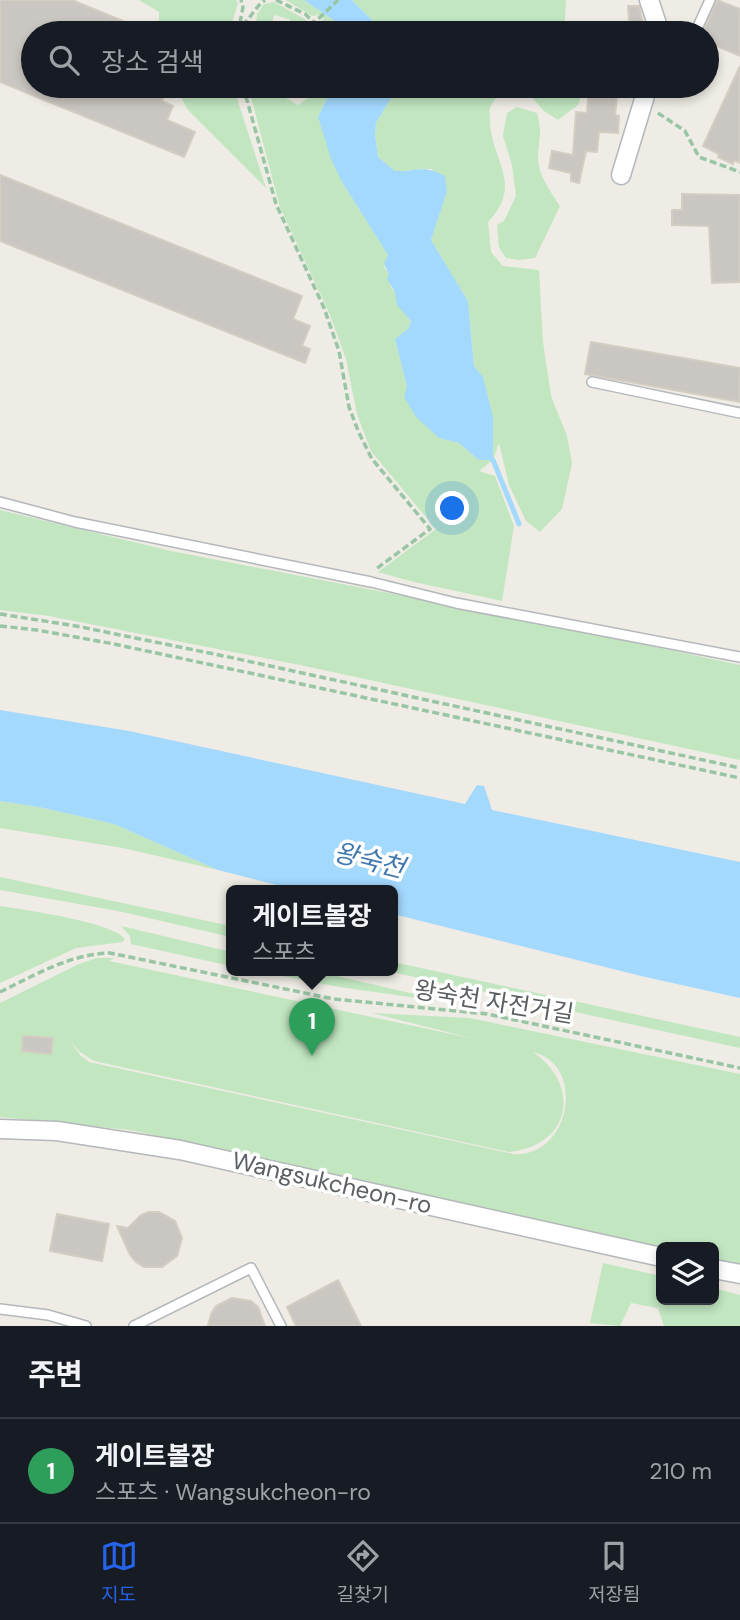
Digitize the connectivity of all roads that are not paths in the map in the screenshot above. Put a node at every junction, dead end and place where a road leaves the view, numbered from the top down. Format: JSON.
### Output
{"nodes":[{"id":1,"x":649,"y":0,"type":"edge"},
{"id":2,"x":710,"y":0,"type":"edge"},
{"id":3,"x":656,"y":21,"type":"edge"},
{"id":4,"x":700,"y":21,"type":"edge"},
{"id":5,"x":646,"y":98,"type":"edge"},
{"id":6,"x":621,"y":175,"type":"dead end"},
{"id":7,"x":592,"y":382,"type":"dead end"},
{"id":8,"x":740,"y":413,"type":"edge"},
{"id":9,"x":0,"y":502,"type":"edge"},
{"id":10,"x":740,"y":657,"type":"edge"},
{"id":11,"x":0,"y":1129,"type":"edge"},
{"id":12,"x":656,"y":1256,"type":"edge"},
{"id":13,"x":719,"y":1270,"type":"edge"},
{"id":14,"x":740,"y":1274,"type":"edge"},
{"id":15,"x":0,"y":1310,"type":"edge"},
{"id":16,"x":86,"y":1326,"type":"edge"},
{"id":17,"x":134,"y":1326,"type":"edge"},
{"id":18,"x":281,"y":1326,"type":"edge"}],
"edges":[{"from":1,"to":3,"type":"street"},
{"from":2,"to":4,"type":"lane"},
{"from":5,"to":6,"type":"street"},
{"from":7,"to":8,"type":"lane"},
{"from":9,"to":10,"type":"lane"},
{"from":11,"to":12,"type":"street","name":"Wangsukcheon-ro"},
{"from":13,"to":14,"type":"street"},
{"from":15,"to":16,"type":"lane"},
{"from":17,"to":18,"type":"lane"}]}
